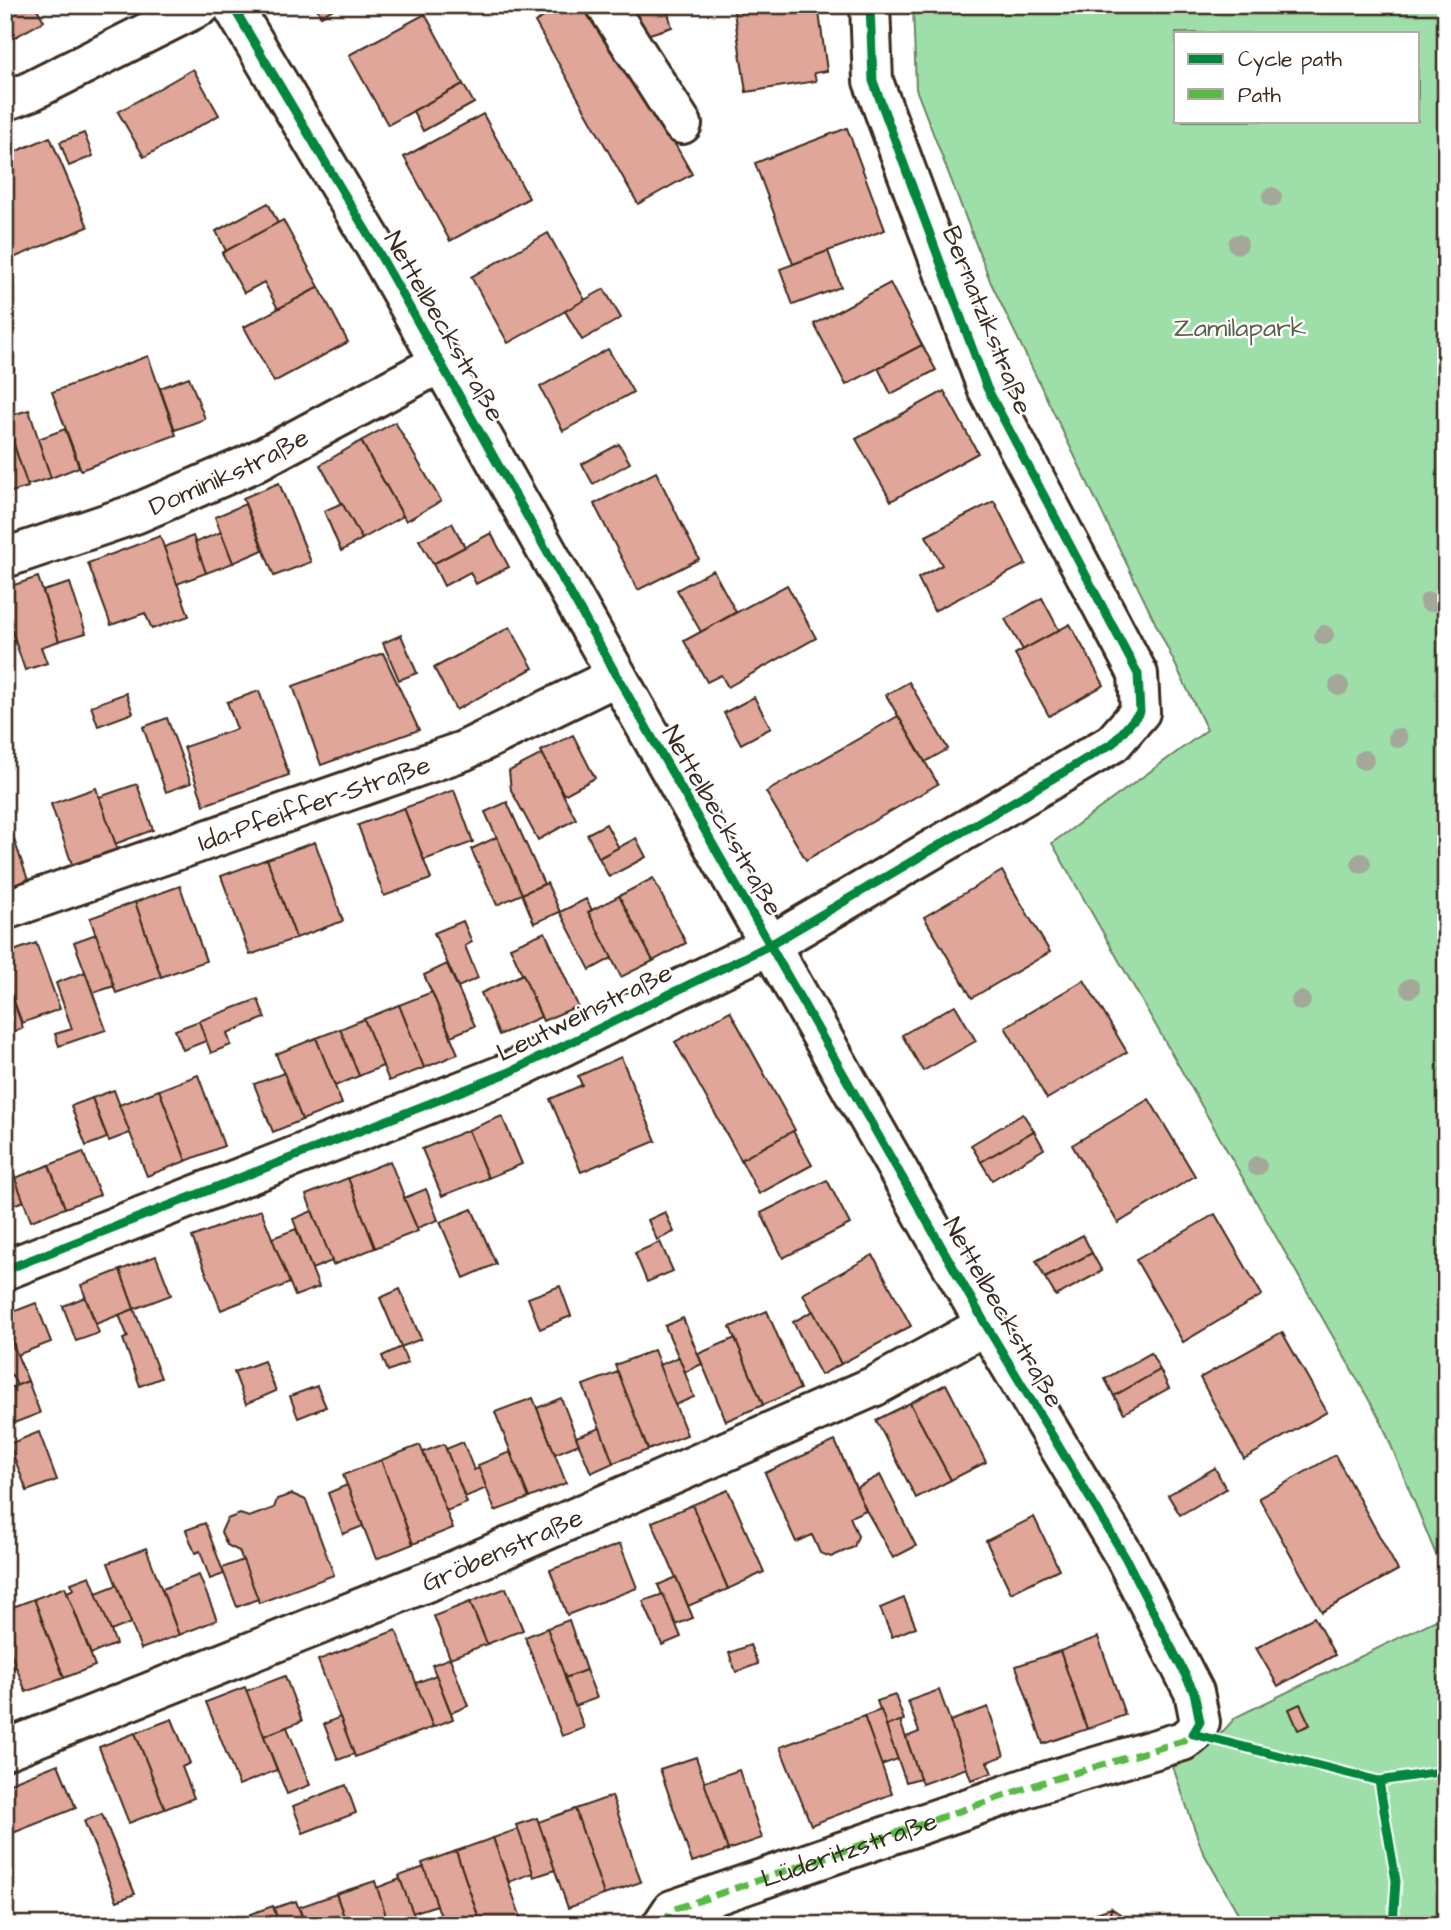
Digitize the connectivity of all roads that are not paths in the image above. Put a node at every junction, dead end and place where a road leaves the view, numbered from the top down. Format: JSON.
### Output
{"nodes":[{"id":1,"x":202,"y":5,"type":"edge"},
{"id":2,"x":232,"y":5,"type":"edge"},
{"id":3,"x":606,"y":5,"type":"edge"},
{"id":4,"x":870,"y":5,"type":"edge"},
{"id":5,"x":5,"y":101,"type":"edge"},
{"id":6,"x":682,"y":124,"type":"dead end"},
{"id":7,"x":442,"y":362,"type":"junction"},
{"id":8,"x":5,"y":558,"type":"edge"},
{"id":9,"x":617,"y":676,"type":"junction"},
{"id":10,"x":1140,"y":712,"type":"joint"},
{"id":11,"x":5,"y":910,"type":"edge"},
{"id":12,"x":770,"y":945,"type":"junction"},
{"id":13,"x":5,"y":1270,"type":"edge"},
{"id":14,"x":986,"y":1325,"type":"junction"},
{"id":15,"x":5,"y":1750,"type":"edge"},
{"id":16,"x":1041,"y":1783,"type":"joint"},
{"id":17,"x":662,"y":1925,"type":"edge"}],
"edges":[{"from":1,"to":5,"type":"street"},
{"from":2,"to":7,"type":"street","name":"Nettelbeckstraße"},
{"from":3,"to":6,"type":"street"},
{"from":4,"to":10,"type":"street","name":"Bernatzikstraße"},
{"from":7,"to":8,"type":"street","name":"Dominikstraße"},
{"from":7,"to":9,"type":"street","name":"Nettelbeckstraße"},
{"from":9,"to":11,"type":"street","name":"Ida-Pfeiffer-Straße"},
{"from":9,"to":12,"type":"street","name":"Nettelbeckstraße"},
{"from":10,"to":12,"type":"street","name":"Leutweinstraße"},
{"from":12,"to":13,"type":"street","name":"Leutweinstraße"},
{"from":12,"to":14,"type":"street","name":"Nettelbeckstraße"},
{"from":14,"to":15,"type":"street","name":"Gröbenstraße"},
{"from":14,"to":16,"type":"street","name":"Nettelbeckstraße"},
{"from":16,"to":17,"type":"street","name":"Lüderitzstraße"}]}
